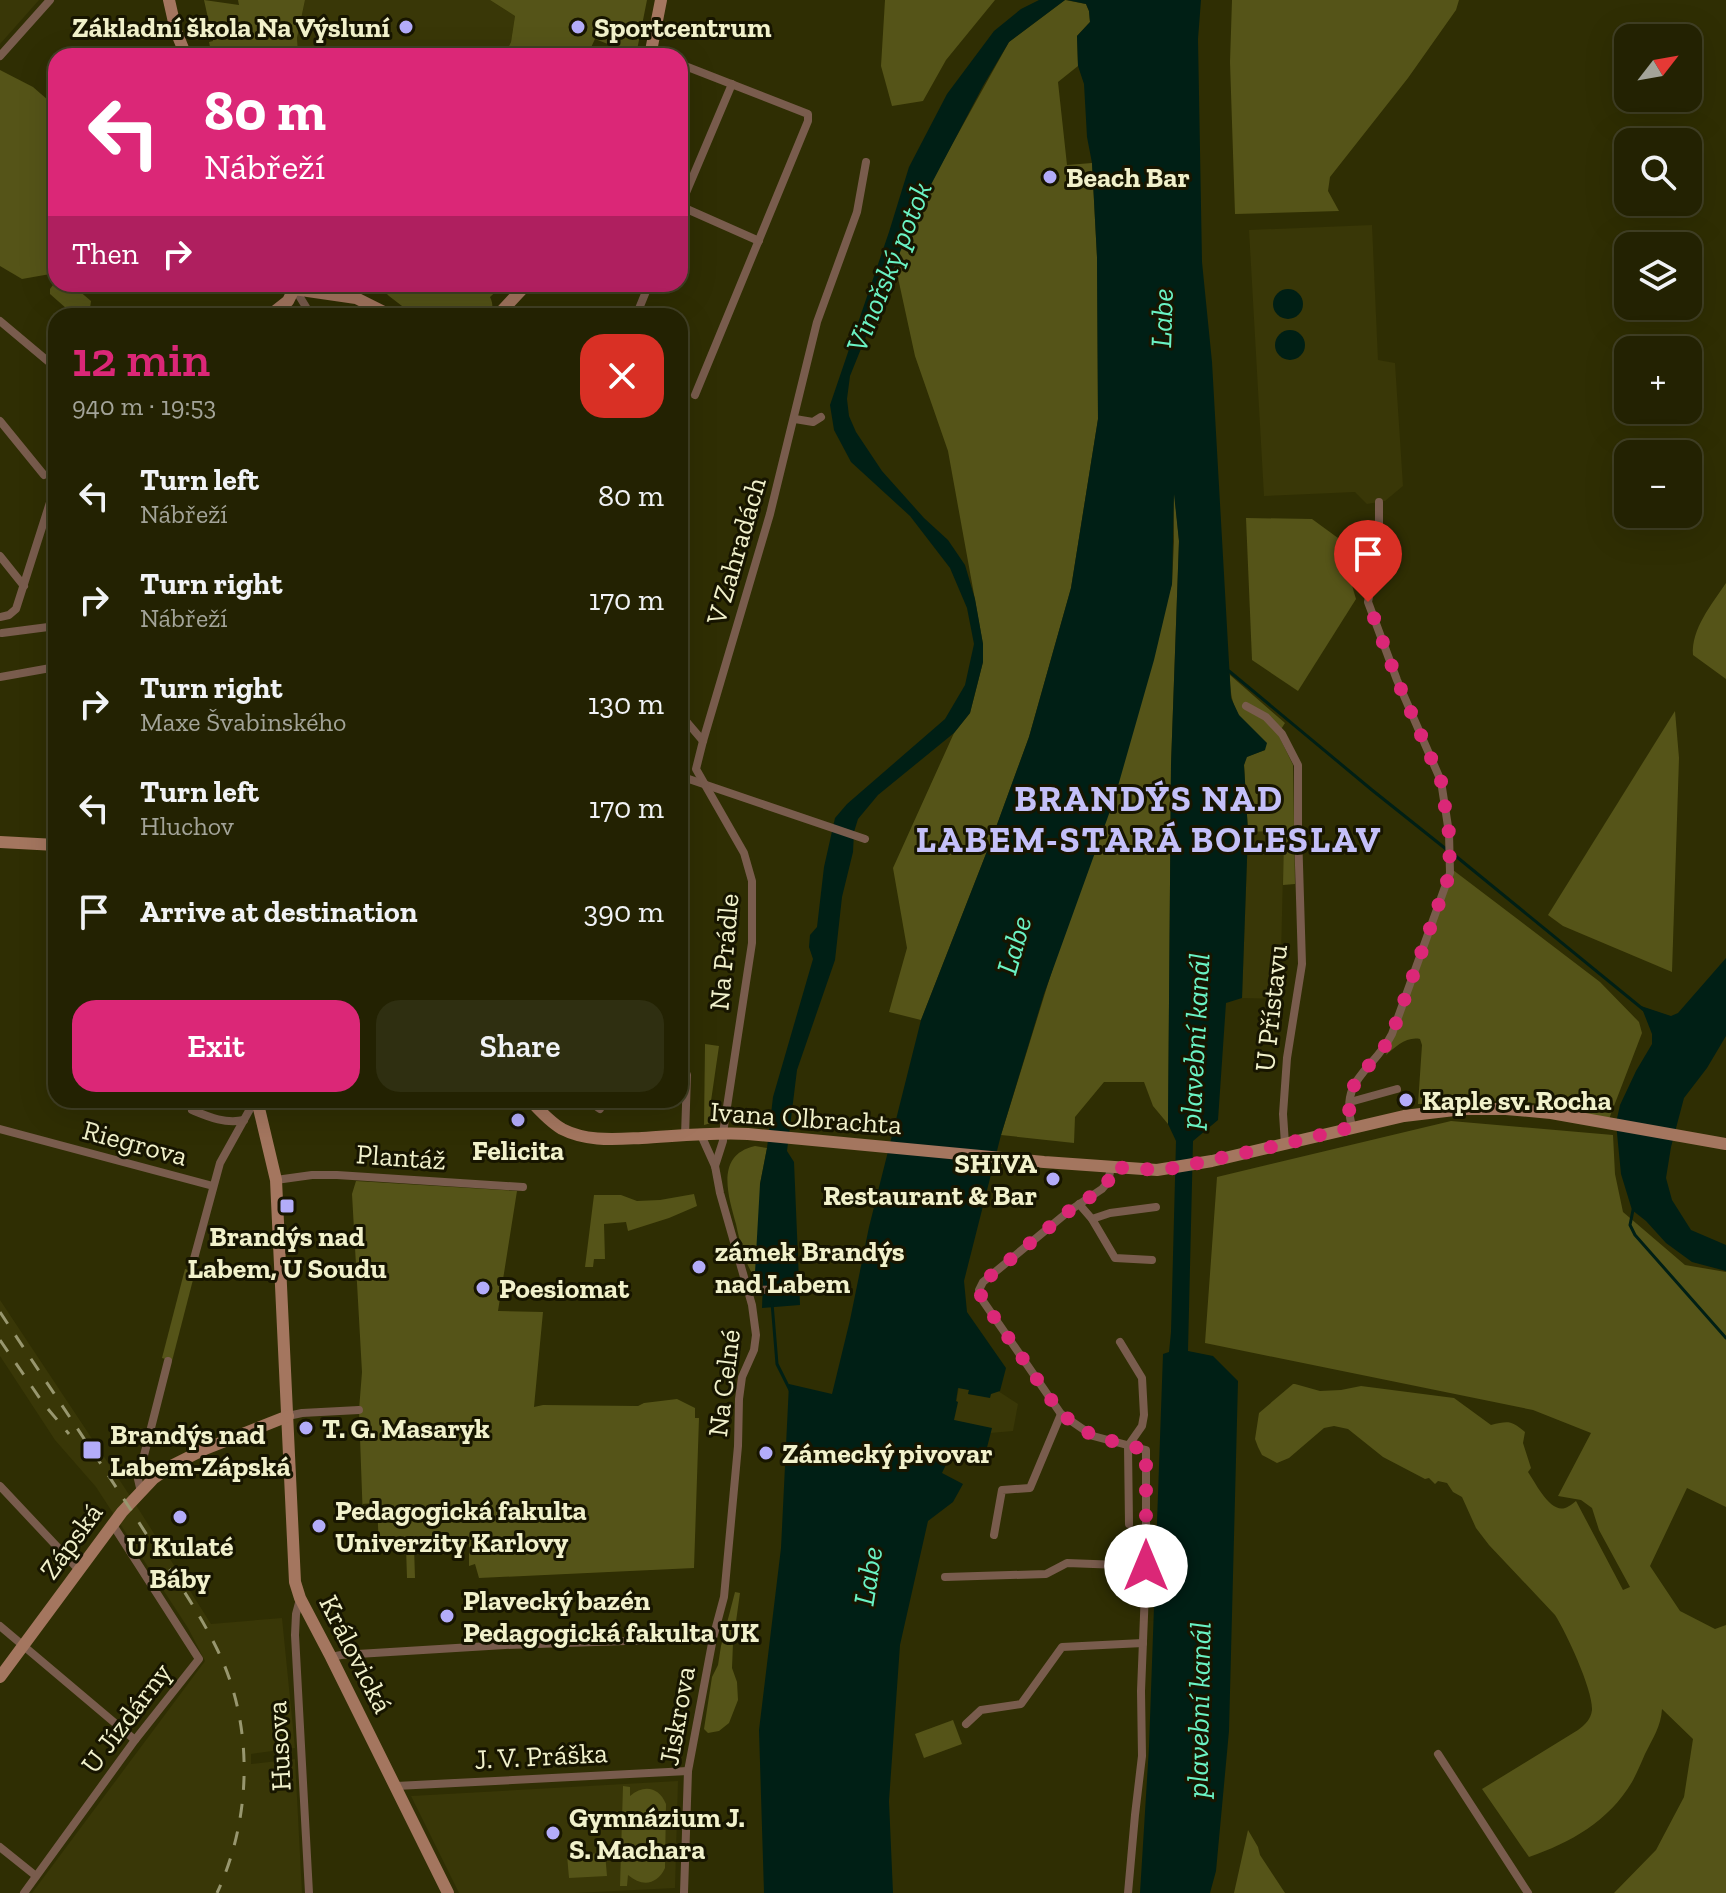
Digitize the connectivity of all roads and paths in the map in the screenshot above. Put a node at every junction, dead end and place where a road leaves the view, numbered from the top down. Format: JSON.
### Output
{"nodes":[{"id":1,"x":50,"y":0,"type":"edge"},
{"id":2,"x":661,"y":0,"type":"edge"},
{"id":3,"x":168,"y":1,"type":"edge"},
{"id":4,"x":183,"y":48,"type":"edge"},
{"id":5,"x":655,"y":48,"type":"edge"},
{"id":6,"x":0,"y":56,"type":"edge"},
{"id":7,"x":688,"y":67,"type":"edge"},
{"id":8,"x":732,"y":84,"type":"junction"},
{"id":9,"x":866,"y":162,"type":"dead end"},
{"id":10,"x":688,"y":188,"type":"edge"},
{"id":11,"x":688,"y":210,"type":"edge"},
{"id":12,"x":759,"y":241,"type":"junction"},
{"id":13,"x":292,"y":292,"type":"edge"},
{"id":14,"x":325,"y":292,"type":"edge"},
{"id":15,"x":520,"y":292,"type":"edge"},
{"id":16,"x":279,"y":308,"type":"edge"},
{"id":17,"x":376,"y":308,"type":"edge"},
{"id":18,"x":504,"y":308,"type":"edge"},
{"id":19,"x":0,"y":321,"type":"edge"},
{"id":20,"x":48,"y":361,"type":"edge"},
{"id":21,"x":695,"y":395,"type":"dead end"},
{"id":22,"x":821,"y":417,"type":"dead end"},
{"id":23,"x":795,"y":419,"type":"junction"},
{"id":24,"x":0,"y":421,"type":"edge"},
{"id":25,"x":44,"y":475,"type":"dead end"},
{"id":26,"x":1379,"y":502,"type":"dead end"},
{"id":27,"x":48,"y":509,"type":"edge"},
{"id":28,"x":0,"y":556,"type":"edge"},
{"id":29,"x":24,"y":586,"type":"junction"},
{"id":30,"x":0,"y":617,"type":"edge"},
{"id":31,"x":48,"y":627,"type":"edge"},
{"id":32,"x":2,"y":633,"type":"edge"},
{"id":33,"x":48,"y":668,"type":"edge"},
{"id":34,"x":0,"y":677,"type":"edge"},
{"id":35,"x":1246,"y":706,"type":"dead end"},
{"id":36,"x":688,"y":723,"type":"edge"},
{"id":37,"x":703,"y":741,"type":"junction"},
{"id":38,"x":688,"y":779,"type":"edge"},
{"id":39,"x":704,"y":786,"type":"junction"},
{"id":40,"x":865,"y":839,"type":"dead end"},
{"id":41,"x":0,"y":842,"type":"edge"},
{"id":42,"x":48,"y":845,"type":"edge"},
{"id":43,"x":1397,"y":1089,"type":"dead end"},
{"id":44,"x":1350,"y":1102,"type":"junction"},
{"id":45,"x":251,"y":1108,"type":"edge"},
{"id":46,"x":258,"y":1108,"type":"edge"},
{"id":47,"x":538,"y":1108,"type":"edge"},
{"id":48,"x":686,"y":1108,"type":"edge"},
{"id":49,"x":192,"y":1110,"type":"dead end"},
{"id":50,"x":244,"y":1120,"type":"junction"},
{"id":51,"x":1352,"y":1127,"type":"junction"},
{"id":52,"x":0,"y":1129,"type":"edge"},
{"id":53,"x":723,"y":1133,"type":"junction"},
{"id":54,"x":701,"y":1135,"type":"junction"},
{"id":55,"x":685,"y":1136,"type":"junction"},
{"id":56,"x":1722,"y":1143,"type":"edge"},
{"id":57,"x":1285,"y":1144,"type":"junction"},
{"id":58,"x":715,"y":1166,"type":"junction"},
{"id":59,"x":1111,"y":1167,"type":"junction"},
{"id":60,"x":276,"y":1180,"type":"junction"},
{"id":61,"x":213,"y":1186,"type":"junction"},
{"id":62,"x":523,"y":1187,"type":"dead end"},
{"id":63,"x":1079,"y":1204,"type":"junction"},
{"id":64,"x":1156,"y":1207,"type":"dead end"},
{"id":65,"x":1092,"y":1219,"type":"junction"},
{"id":66,"x":1152,"y":1260,"type":"dead end"},
{"id":67,"x":192,"y":1266,"type":"dead end"},
{"id":68,"x":843,"y":1288,"type":"dead end"},
{"id":69,"x":747,"y":1290,"type":"junction"},
{"id":70,"x":1120,"y":1342,"type":"dead end"},
{"id":71,"x":168,"y":1361,"type":"dead end"},
{"id":72,"x":359,"y":1410,"type":"dead end"},
{"id":73,"x":1061,"y":1414,"type":"junction"},
{"id":74,"x":288,"y":1416,"type":"junction"},
{"id":75,"x":1128,"y":1446,"type":"junction"},
{"id":76,"x":0,"y":1486,"type":"edge"},
{"id":77,"x":141,"y":1492,"type":"junction"},
{"id":78,"x":734,"y":1501,"type":"joint"},
{"id":79,"x":1129,"y":1524,"type":"dead end"},
{"id":80,"x":113,"y":1525,"type":"junction"},
{"id":81,"x":994,"y":1535,"type":"dead end"},
{"id":82,"x":1146,"y":1566,"type":"junction"},
{"id":83,"x":79,"y":1570,"type":"junction"},
{"id":84,"x":945,"y":1577,"type":"dead end"},
{"id":85,"x":300,"y":1598,"type":"junction"},
{"id":86,"x":0,"y":1626,"type":"edge"},
{"id":87,"x":713,"y":1638,"type":"junction"},
{"id":88,"x":1143,"y":1643,"type":"junction"},
{"id":89,"x":24,"y":1646,"type":"junction"},
{"id":90,"x":331,"y":1657,"type":"junction"},
{"id":91,"x":0,"y":1677,"type":"edge"},
{"id":92,"x":966,"y":1724,"type":"dead end"},
{"id":93,"x":135,"y":1740,"type":"junction"},
{"id":94,"x":1438,"y":1754,"type":"dead end"},
{"id":95,"x":688,"y":1771,"type":"junction"},
{"id":96,"x":396,"y":1786,"type":"junction"},
{"id":97,"x":0,"y":1847,"type":"edge"},
{"id":98,"x":36,"y":1876,"type":"junction"},
{"id":99,"x":24,"y":1893,"type":"edge"},
{"id":100,"x":309,"y":1893,"type":"edge"},
{"id":101,"x":448,"y":1893,"type":"edge"},
{"id":102,"x":684,"y":1893,"type":"edge"},
{"id":103,"x":1128,"y":1893,"type":"edge"},
{"id":104,"x":1528,"y":1893,"type":"edge"}],
"edges":[{"from":1,"to":6,"type":"street"},
{"from":2,"to":5,"type":"main road"},
{"from":3,"to":4,"type":"main road"},
{"from":7,"to":8,"type":"street"},
{"from":8,"to":10,"type":"street"},
{"from":8,"to":12,"type":"street"},
{"from":9,"to":23,"type":"street","name":"V Zahradách"},
{"from":11,"to":12,"type":"street"},
{"from":12,"to":21,"type":"street"},
{"from":13,"to":16,"type":"main road"},
{"from":14,"to":17,"type":"main road"},
{"from":15,"to":18,"type":"main road"},
{"from":19,"to":20,"type":"street"},
{"from":22,"to":23,"type":"street"},
{"from":23,"to":37,"type":"street","name":"V Zahradách"},
{"from":24,"to":25,"type":"street"},
{"from":26,"to":44,"type":"street"},
{"from":27,"to":29,"type":"street"},
{"from":28,"to":29,"type":"street"},
{"from":29,"to":30,"type":"street"},
{"from":31,"to":32,"type":"street"},
{"from":33,"to":34,"type":"street"},
{"from":35,"to":57,"type":"street","name":"U Přístavu"},
{"from":36,"to":37,"type":"street"},
{"from":37,"to":39,"type":"street","name":"V Zahradách"},
{"from":38,"to":39,"type":"street"},
{"from":39,"to":40,"type":"street"},
{"from":39,"to":53,"type":"street","name":"Na Prádle"},
{"from":41,"to":42,"type":"main road"},
{"from":43,"to":44,"type":"street"},
{"from":44,"to":51,"type":"street"},
{"from":45,"to":50,"type":"street"},
{"from":46,"to":60,"type":"main road","name":"Královická"},
{"from":47,"to":55,"type":"main road","name":"Ivana Olbrachta"},
{"from":48,"to":55,"type":"street"},
{"from":49,"to":50,"type":"street"},
{"from":50,"to":61,"type":"street"},
{"from":51,"to":56,"type":"main road","name":"Ivana Olbrachta"},
{"from":51,"to":57,"type":"main road","name":"Ivana Olbrachta"},
{"from":52,"to":61,"type":"street","name":"Riegrova"},
{"from":53,"to":54,"type":"main road","name":"Ivana Olbrachta"},
{"from":53,"to":58,"type":"street","name":"Na Prádle"},
{"from":53,"to":59,"type":"main road","name":"Ivana Olbrachta"},
{"from":54,"to":55,"type":"main road","name":"Ivana Olbrachta"},
{"from":54,"to":58,"type":"street","name":"Na Celné"},
{"from":57,"to":59,"type":"main road","name":"Ivana Olbrachta"},
{"from":58,"to":69,"type":"street","name":"Na Celné"},
{"from":59,"to":63,"type":"street"},
{"from":60,"to":62,"type":"street","name":"Plantáž"},
{"from":60,"to":74,"type":"main road","name":"Královická"},
{"from":61,"to":67,"type":"street"},
{"from":63,"to":65,"type":"street"},
{"from":63,"to":73,"type":"street"},
{"from":64,"to":65,"type":"street"},
{"from":65,"to":66,"type":"street"},
{"from":68,"to":69,"type":"street"},
{"from":69,"to":78,"type":"street","name":"Na Celné"},
{"from":70,"to":75,"type":"street"},
{"from":71,"to":77,"type":"street"},
{"from":72,"to":74,"type":"street"},
{"from":73,"to":75,"type":"street"},
{"from":73,"to":81,"type":"street"},
{"from":74,"to":77,"type":"main road","name":"Zápská"},
{"from":74,"to":85,"type":"main road","name":"Královická"},
{"from":75,"to":79,"type":"street"},
{"from":75,"to":82,"type":"street"},
{"from":76,"to":83,"type":"street"},
{"from":77,"to":80,"type":"main road","name":"Zápská"},
{"from":78,"to":87,"type":"street","name":"Jiskrova"},
{"from":80,"to":83,"type":"main road","name":"Zápská"},
{"from":80,"to":93,"type":"street","name":"U Jízdárny"},
{"from":82,"to":84,"type":"street"},
{"from":82,"to":88,"type":"street"},
{"from":83,"to":89,"type":"main road","name":"Zápská"},
{"from":85,"to":90,"type":"main road","name":"Královická"},
{"from":85,"to":100,"type":"street","name":"Husova"},
{"from":86,"to":89,"type":"street"},
{"from":87,"to":90,"type":"street"},
{"from":87,"to":95,"type":"street","name":"Jiskrova"},
{"from":88,"to":92,"type":"street"},
{"from":88,"to":103,"type":"street"},
{"from":89,"to":91,"type":"main road","name":"Zápská"},
{"from":89,"to":93,"type":"street"},
{"from":90,"to":96,"type":"main road","name":"Královická"},
{"from":93,"to":98,"type":"street","name":"U Jízdárny"},
{"from":94,"to":104,"type":"street"},
{"from":95,"to":96,"type":"street","name":"J. V. Práška"},
{"from":95,"to":102,"type":"street","name":"Jiskrova"},
{"from":96,"to":101,"type":"main road","name":"Královická"},
{"from":97,"to":98,"type":"street"},
{"from":98,"to":99,"type":"street","name":"U Jízdárny"}]}
